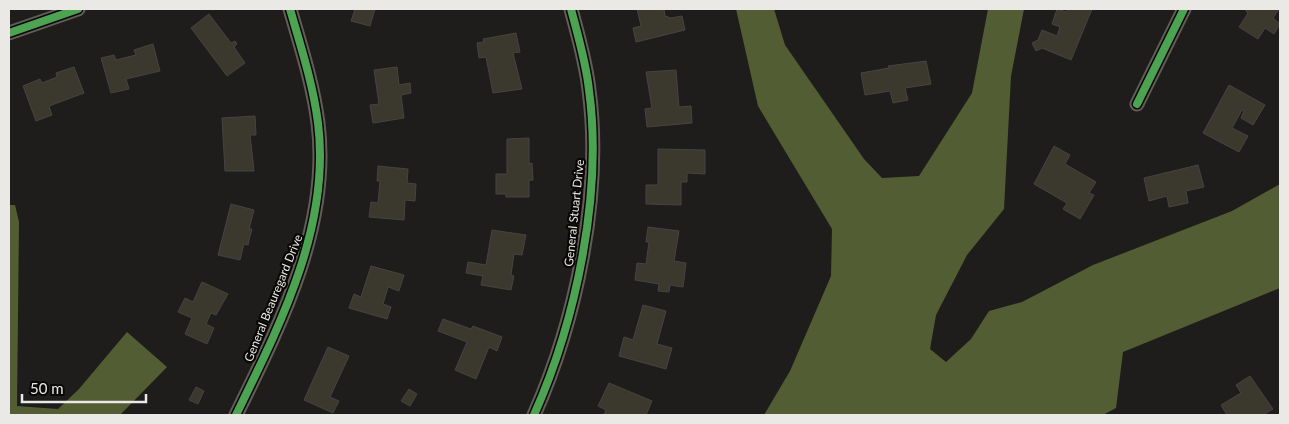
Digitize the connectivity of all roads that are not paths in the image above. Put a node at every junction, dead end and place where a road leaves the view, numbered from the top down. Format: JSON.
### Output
{"nodes":[{"id":1,"x":78,"y":9,"type":"edge"},
{"id":2,"x":290,"y":9,"type":"edge"},
{"id":3,"x":571,"y":9,"type":"edge"},
{"id":4,"x":1184,"y":9,"type":"edge"},
{"id":5,"x":9,"y":33,"type":"edge"},
{"id":6,"x":1137,"y":104,"type":"dead end"},
{"id":7,"x":236,"y":415,"type":"edge"},
{"id":8,"x":534,"y":415,"type":"edge"}],
"edges":[{"from":1,"to":5,"type":"street"},
{"from":2,"to":7,"type":"street","name":"General Beauregard Drive"},
{"from":3,"to":8,"type":"street","name":"General Stuart Drive"},
{"from":4,"to":6,"type":"street"}]}
